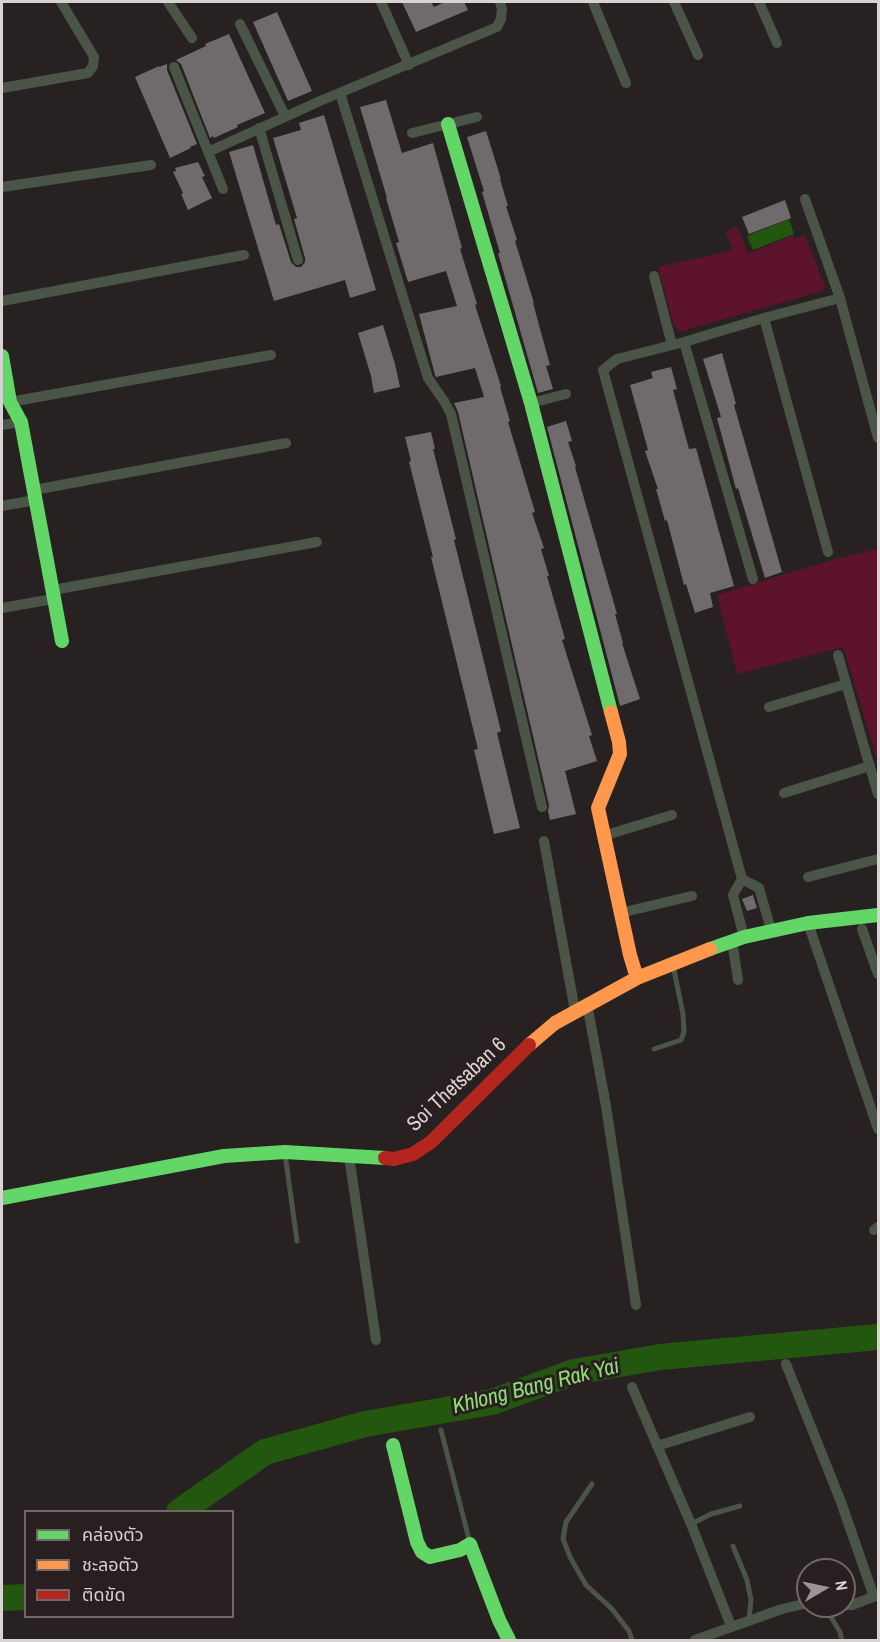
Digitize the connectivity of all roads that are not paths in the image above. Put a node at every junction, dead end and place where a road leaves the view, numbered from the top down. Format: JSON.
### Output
{"nodes":[{"id":1,"x":61,"y":2,"type":"edge"},
{"id":2,"x":168,"y":2,"type":"edge"},
{"id":3,"x":381,"y":2,"type":"edge"},
{"id":4,"x":500,"y":2,"type":"edge"},
{"id":5,"x":593,"y":2,"type":"edge"},
{"id":6,"x":674,"y":2,"type":"edge"},
{"id":7,"x":759,"y":2,"type":"edge"},
{"id":8,"x":240,"y":24,"type":"dead end"},
{"id":9,"x":192,"y":38,"type":"dead end"},
{"id":10,"x":777,"y":43,"type":"dead end"},
{"id":11,"x":698,"y":55,"type":"dead end"},
{"id":12,"x":409,"y":64,"type":"junction"},
{"id":13,"x":174,"y":67,"type":"dead end"},
{"id":14,"x":626,"y":83,"type":"dead end"},
{"id":15,"x":2,"y":88,"type":"edge"},
{"id":16,"x":340,"y":93,"type":"junction"},
{"id":17,"x":285,"y":116,"type":"junction"},
{"id":18,"x":477,"y":117,"type":"dead end"},
{"id":19,"x":448,"y":124,"type":"junction"},
{"id":20,"x":259,"y":128,"type":"junction"},
{"id":21,"x":412,"y":133,"type":"dead end"},
{"id":22,"x":208,"y":152,"type":"junction"},
{"id":23,"x":151,"y":165,"type":"dead end"},
{"id":24,"x":2,"y":187,"type":"edge"},
{"id":25,"x":223,"y":189,"type":"dead end"},
{"id":26,"x":805,"y":199,"type":"dead end"},
{"id":27,"x":244,"y":255,"type":"dead end"},
{"id":28,"x":298,"y":260,"type":"dead end"},
{"id":29,"x":654,"y":276,"type":"dead end"},
{"id":30,"x":840,"y":298,"type":"junction"},
{"id":31,"x":2,"y":301,"type":"edge"},
{"id":32,"x":764,"y":318,"type":"junction"},
{"id":33,"x":684,"y":342,"type":"junction"},
{"id":34,"x":672,"y":345,"type":"junction"},
{"id":35,"x":271,"y":355,"type":"dead end"},
{"id":36,"x":2,"y":357,"type":"edge"},
{"id":37,"x":566,"y":394,"type":"dead end"},
{"id":38,"x":10,"y":402,"type":"junction"},
{"id":39,"x":531,"y":403,"type":"junction"},
{"id":40,"x":21,"y":422,"type":"junction"},
{"id":41,"x":2,"y":425,"type":"edge"},
{"id":42,"x":879,"y":438,"type":"edge"},
{"id":43,"x":286,"y":443,"type":"dead end"},
{"id":44,"x":34,"y":495,"type":"junction"},
{"id":45,"x":2,"y":506,"type":"edge"},
{"id":46,"x":317,"y":542,"type":"dead end"},
{"id":47,"x":828,"y":552,"type":"dead end"},
{"id":48,"x":753,"y":579,"type":"dead end"},
{"id":49,"x":53,"y":595,"type":"junction"},
{"id":50,"x":2,"y":608,"type":"edge"},
{"id":51,"x":62,"y":641,"type":"dead end"},
{"id":52,"x":838,"y":655,"type":"dead end"},
{"id":53,"x":846,"y":684,"type":"junction"},
{"id":54,"x":769,"y":707,"type":"dead end"},
{"id":55,"x":870,"y":766,"type":"junction"},
{"id":56,"x":784,"y":793,"type":"dead end"},
{"id":57,"x":879,"y":794,"type":"edge"},
{"id":58,"x":542,"y":807,"type":"dead end"},
{"id":59,"x":672,"y":815,"type":"dead end"},
{"id":60,"x":603,"y":836,"type":"junction"},
{"id":61,"x":544,"y":841,"type":"dead end"},
{"id":62,"x":879,"y":859,"type":"edge"},
{"id":63,"x":808,"y":877,"type":"dead end"},
{"id":64,"x":742,"y":879,"type":"junction"},
{"id":65,"x":692,"y":896,"type":"dead end"},
{"id":66,"x":620,"y":913,"type":"junction"},
{"id":67,"x":879,"y":915,"type":"edge"},
{"id":68,"x":808,"y":922,"type":"junction"},
{"id":69,"x":862,"y":928,"type":"dead end"},
{"id":70,"x":771,"y":930,"type":"junction"},
{"id":71,"x":738,"y":939,"type":"junction"},
{"id":72,"x":672,"y":963,"type":"junction"},
{"id":73,"x":879,"y":974,"type":"edge"},
{"id":74,"x":637,"y":978,"type":"junction"},
{"id":75,"x":738,"y":980,"type":"dead end"},
{"id":76,"x":587,"y":1004,"type":"junction"},
{"id":77,"x":574,"y":1011,"type":"junction"},
{"id":78,"x":654,"y":1049,"type":"dead end"},
{"id":79,"x":879,"y":1130,"type":"edge"},
{"id":80,"x":285,"y":1152,"type":"junction"},
{"id":81,"x":349,"y":1156,"type":"junction"},
{"id":82,"x":2,"y":1198,"type":"edge"},
{"id":83,"x":297,"y":1241,"type":"dead end"},
{"id":84,"x":636,"y":1305,"type":"dead end"},
{"id":85,"x":376,"y":1340,"type":"dead end"},
{"id":86,"x":786,"y":1364,"type":"dead end"},
{"id":87,"x":632,"y":1387,"type":"dead end"},
{"id":88,"x":750,"y":1417,"type":"dead end"},
{"id":89,"x":441,"y":1430,"type":"dead end"},
{"id":90,"x":393,"y":1445,"type":"dead end"},
{"id":91,"x":657,"y":1446,"type":"junction"},
{"id":92,"x":592,"y":1484,"type":"dead end"},
{"id":93,"x":740,"y":1506,"type":"dead end"},
{"id":94,"x":691,"y":1524,"type":"junction"},
{"id":95,"x":470,"y":1544,"type":"junction"},
{"id":96,"x":733,"y":1546,"type":"dead end"},
{"id":97,"x":876,"y":1596,"type":"edge"},
{"id":98,"x":856,"y":1604,"type":"edge"},
{"id":99,"x":796,"y":1606,"type":"edge"},
{"id":100,"x":831,"y":1618,"type":"edge"},
{"id":101,"x":749,"y":1620,"type":"junction"},
{"id":102,"x":731,"y":1626,"type":"junction"},
{"id":103,"x":509,"y":1641,"type":"edge"},
{"id":104,"x":632,"y":1641,"type":"edge"},
{"id":105,"x":695,"y":1641,"type":"edge"},
{"id":106,"x":842,"y":1641,"type":"edge"}],
"edges":[{"from":1,"to":15,"type":"street"},
{"from":2,"to":9,"type":"street"},
{"from":3,"to":12,"type":"street"},
{"from":4,"to":12,"type":"street"},
{"from":5,"to":14,"type":"street"},
{"from":6,"to":11,"type":"street"},
{"from":7,"to":10,"type":"street"},
{"from":8,"to":17,"type":"street"},
{"from":12,"to":16,"type":"street"},
{"from":13,"to":22,"type":"street"},
{"from":16,"to":17,"type":"street"},
{"from":16,"to":58,"type":"street"},
{"from":17,"to":20,"type":"street"},
{"from":18,"to":19,"type":"street"},
{"from":19,"to":21,"type":"street"},
{"from":19,"to":39,"type":"street"},
{"from":20,"to":22,"type":"street"},
{"from":20,"to":28,"type":"street"},
{"from":22,"to":25,"type":"street"},
{"from":23,"to":24,"type":"street"},
{"from":26,"to":30,"type":"street"},
{"from":27,"to":31,"type":"street"},
{"from":29,"to":34,"type":"street"},
{"from":30,"to":32,"type":"street"},
{"from":30,"to":42,"type":"street"},
{"from":32,"to":33,"type":"street"},
{"from":32,"to":47,"type":"street"},
{"from":33,"to":34,"type":"street"},
{"from":33,"to":48,"type":"street"},
{"from":34,"to":64,"type":"street"},
{"from":35,"to":38,"type":"street"},
{"from":36,"to":38,"type":"street"},
{"from":37,"to":39,"type":"street"},
{"from":38,"to":40,"type":"street"},
{"from":39,"to":60,"type":"street"},
{"from":40,"to":41,"type":"street"},
{"from":40,"to":44,"type":"street"},
{"from":43,"to":44,"type":"street"},
{"from":44,"to":45,"type":"street"},
{"from":44,"to":49,"type":"street"},
{"from":46,"to":49,"type":"street"},
{"from":49,"to":50,"type":"street"},
{"from":49,"to":51,"type":"street"},
{"from":52,"to":53,"type":"street"},
{"from":53,"to":54,"type":"street"},
{"from":53,"to":55,"type":"street"},
{"from":55,"to":56,"type":"street"},
{"from":55,"to":57,"type":"street"},
{"from":59,"to":60,"type":"street"},
{"from":60,"to":66,"type":"street"},
{"from":61,"to":77,"type":"street"},
{"from":62,"to":63,"type":"street"},
{"from":64,"to":70,"type":"street"},
{"from":64,"to":71,"type":"street"},
{"from":65,"to":66,"type":"street"},
{"from":66,"to":74,"type":"street"},
{"from":67,"to":68,"type":"street","name":"Soi Thetsaban 6"},
{"from":68,"to":70,"type":"street","name":"Soi Thetsaban 6"},
{"from":68,"to":79,"type":"street"},
{"from":69,"to":73,"type":"street"},
{"from":70,"to":71,"type":"street","name":"Soi Thetsaban 6"},
{"from":71,"to":72,"type":"street","name":"Soi Thetsaban 6"},
{"from":71,"to":75,"type":"street"},
{"from":72,"to":74,"type":"street","name":"Soi Thetsaban 6"},
{"from":72,"to":78,"type":"lane"},
{"from":74,"to":76,"type":"street","name":"Soi Thetsaban 6"},
{"from":76,"to":77,"type":"street","name":"Soi Thetsaban 6"},
{"from":76,"to":84,"type":"street"},
{"from":77,"to":81,"type":"street","name":"Soi Thetsaban 6"},
{"from":80,"to":81,"type":"street","name":"Soi Thetsaban 6"},
{"from":80,"to":82,"type":"street","name":"Soi Thetsaban 6"},
{"from":80,"to":83,"type":"lane"},
{"from":81,"to":85,"type":"street"},
{"from":86,"to":97,"type":"street"},
{"from":87,"to":91,"type":"street"},
{"from":88,"to":91,"type":"street"},
{"from":89,"to":95,"type":"lane"},
{"from":90,"to":95,"type":"street"},
{"from":91,"to":94,"type":"street"},
{"from":92,"to":104,"type":"lane"},
{"from":93,"to":94,"type":"lane"},
{"from":94,"to":102,"type":"street"},
{"from":95,"to":103,"type":"street"},
{"from":96,"to":101,"type":"lane"},
{"from":97,"to":98,"type":"street"},
{"from":99,"to":101,"type":"street"},
{"from":100,"to":106,"type":"lane"},
{"from":101,"to":102,"type":"street"},
{"from":102,"to":105,"type":"street"}]}
